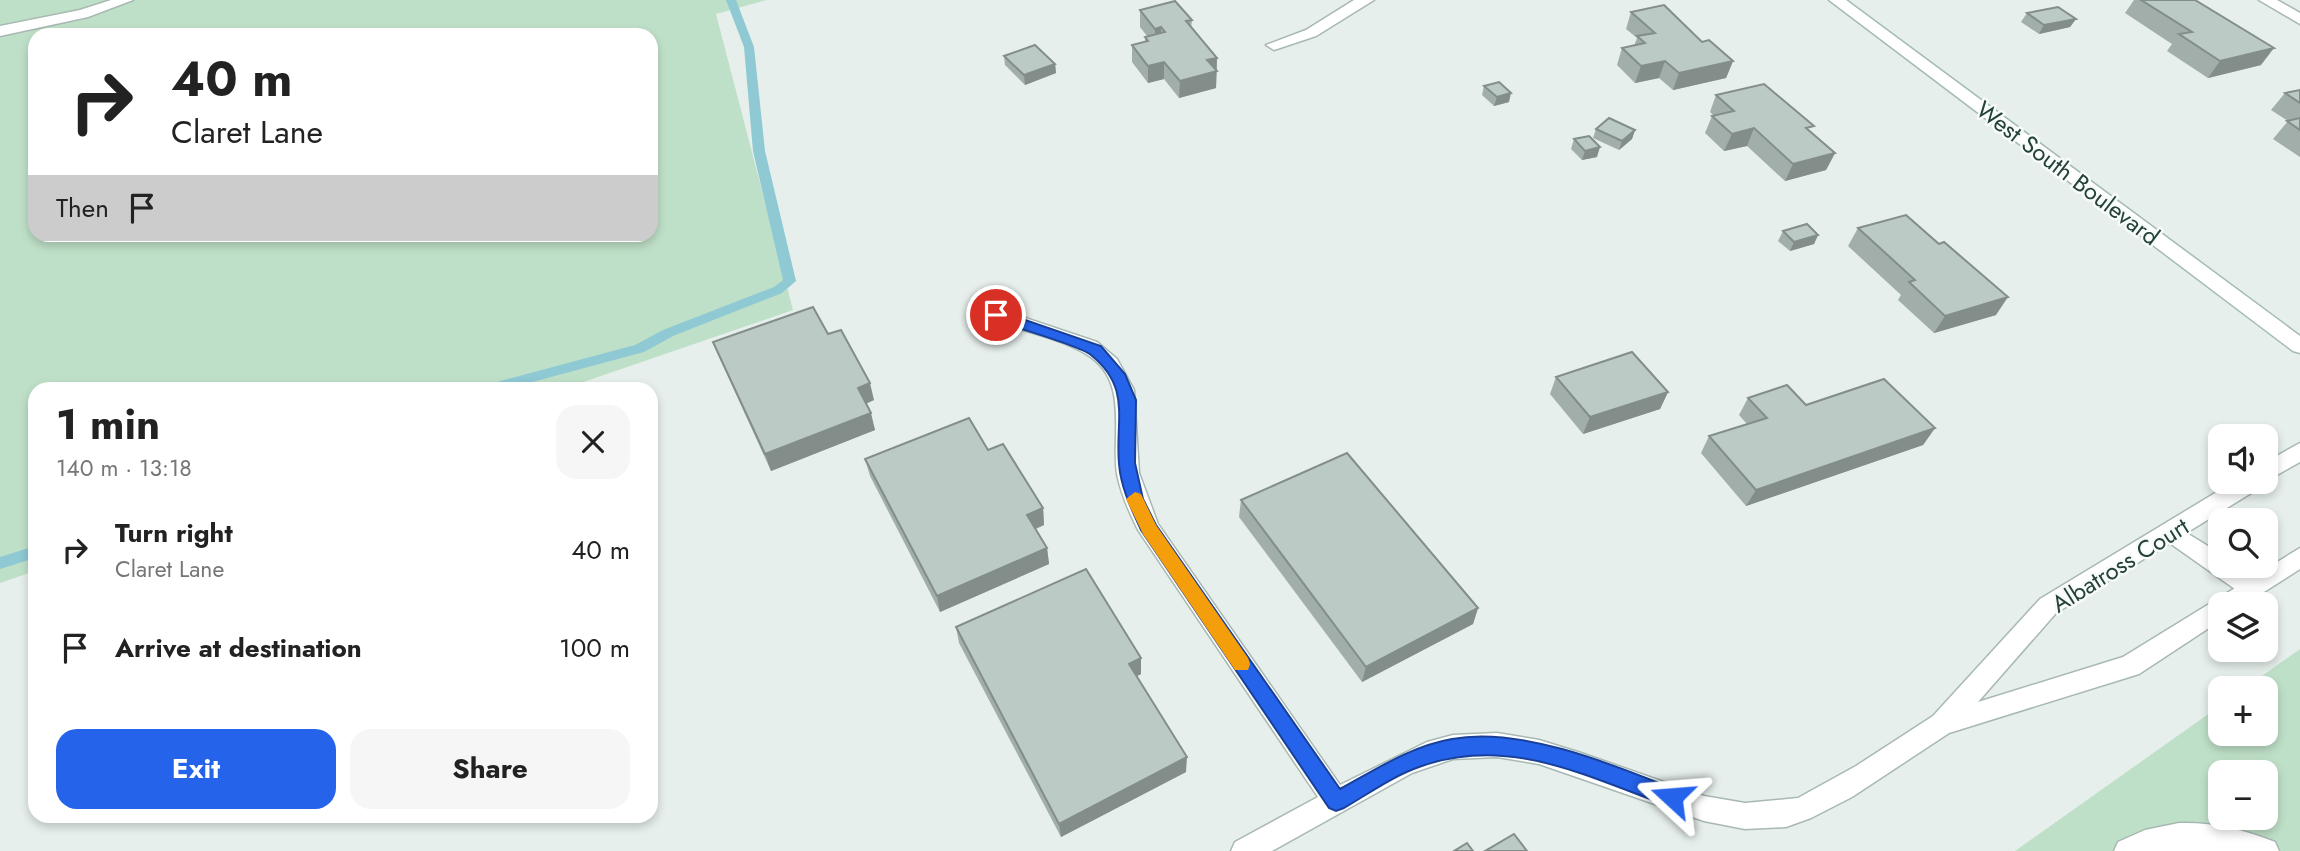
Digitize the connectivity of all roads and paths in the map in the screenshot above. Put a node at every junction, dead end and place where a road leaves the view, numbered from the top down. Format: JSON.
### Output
{"nodes":[{"id":1,"x":126,"y":0,"type":"edge"},
{"id":2,"x":1367,"y":0,"type":"edge"},
{"id":3,"x":1836,"y":0,"type":"edge"},
{"id":4,"x":2266,"y":0,"type":"edge"},
{"id":5,"x":2300,"y":19,"type":"edge"},
{"id":6,"x":0,"y":31,"type":"edge"},
{"id":7,"x":1274,"y":45,"type":"dead end"},
{"id":8,"x":996,"y":315,"type":"dead end"},
{"id":9,"x":2300,"y":346,"type":"edge"},
{"id":10,"x":2300,"y":451,"type":"edge"},
{"id":11,"x":2278,"y":465,"type":"edge"},
{"id":12,"x":2233,"y":494,"type":"edge"},
{"id":13,"x":2172,"y":533,"type":"junction"},
{"id":14,"x":2300,"y":557,"type":"edge"},
{"id":15,"x":2250,"y":587,"type":"junction"},
{"id":16,"x":2242,"y":592,"type":"edge"},
{"id":17,"x":2208,"y":615,"type":"edge"},
{"id":18,"x":1941,"y":724,"type":"junction"},
{"id":19,"x":1336,"y":801,"type":"junction"},
{"id":20,"x":1245,"y":851,"type":"edge"},
{"id":21,"x":2128,"y":851,"type":"edge"},
{"id":22,"x":2265,"y":851,"type":"edge"}],
"edges":[{"from":1,"to":6,"type":"street"},
{"from":2,"to":7,"type":"street"},
{"from":3,"to":9,"type":"street","name":"West South Boulevard"},
{"from":4,"to":5,"type":"street"},
{"from":8,"to":19,"type":"street"},
{"from":10,"to":11,"type":"street"},
{"from":12,"to":13,"type":"street","name":"Albatross Court"},
{"from":13,"to":15,"type":"street"},
{"from":13,"to":18,"type":"street","name":"Albatross Court"},
{"from":14,"to":15,"type":"street","name":"Albatross Court"},
{"from":15,"to":16,"type":"street","name":"Albatross Court"},
{"from":17,"to":18,"type":"street","name":"Albatross Court"},
{"from":18,"to":19,"type":"street","name":"Albatross Court"},
{"from":19,"to":20,"type":"street","name":"Albatross Court"},
{"from":21,"to":22,"type":"street"}]}
